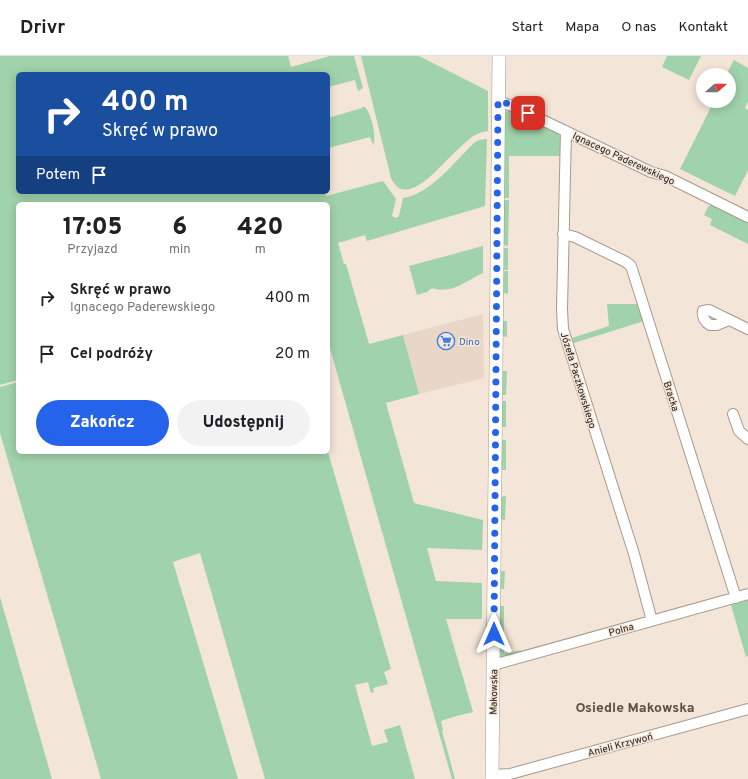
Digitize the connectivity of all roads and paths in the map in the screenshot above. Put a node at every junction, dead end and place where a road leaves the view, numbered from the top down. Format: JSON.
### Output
{"nodes":[{"id":1,"x":498,"y":56,"type":"edge"},
{"id":2,"x":498,"y":101,"type":"junction"},
{"id":3,"x":566,"y":131,"type":"junction"},
{"id":4,"x":748,"y":217,"type":"edge"},
{"id":5,"x":563,"y":234,"type":"junction"},
{"id":6,"x":729,"y":320,"type":"dead end"},
{"id":7,"x":748,"y":329,"type":"edge"},
{"id":8,"x":733,"y":414,"type":"dead end"},
{"id":9,"x":748,"y":439,"type":"edge"},
{"id":10,"x":748,"y":594,"type":"edge"},
{"id":11,"x":736,"y":598,"type":"junction"},
{"id":12,"x":652,"y":621,"type":"junction"},
{"id":13,"x":494,"y":665,"type":"junction"},
{"id":14,"x":748,"y":709,"type":"edge"},
{"id":15,"x":492,"y":777,"type":"edge"}],
"edges":[{"from":1,"to":2,"type":"street","name":"Makowska"},
{"from":2,"to":3,"type":"street","name":"Ignacego Paderewskiego"},
{"from":2,"to":13,"type":"street","name":"Makowska"},
{"from":3,"to":4,"type":"street","name":"Ignacego Paderewskiego"},
{"from":3,"to":5,"type":"street","name":"Józefa Paczkowskiego"},
{"from":5,"to":11,"type":"street","name":"Bracka"},
{"from":5,"to":12,"type":"street","name":"Józefa Paczkowskiego"},
{"from":6,"to":7,"type":"street"},
{"from":8,"to":9,"type":"street"},
{"from":10,"to":11,"type":"street","name":"Polna"},
{"from":11,"to":12,"type":"street","name":"Polna"},
{"from":12,"to":13,"type":"street","name":"Polna"},
{"from":13,"to":15,"type":"street","name":"Makowska"},
{"from":14,"to":15,"type":"street","name":"Anieli Krzywoń"}]}
